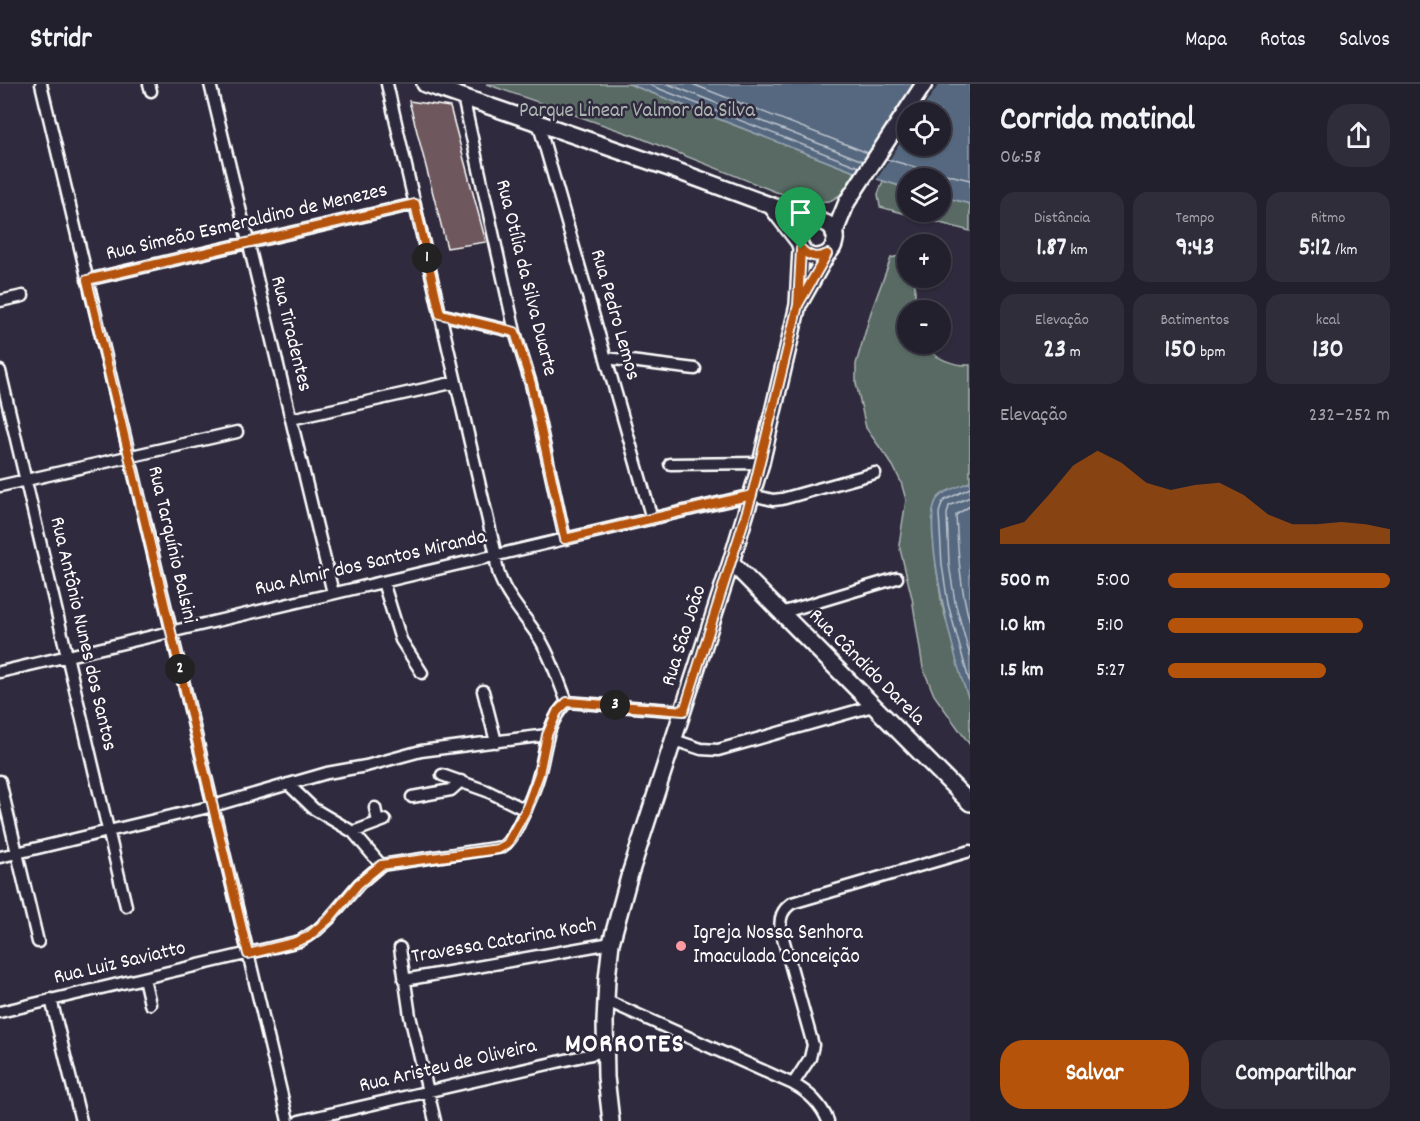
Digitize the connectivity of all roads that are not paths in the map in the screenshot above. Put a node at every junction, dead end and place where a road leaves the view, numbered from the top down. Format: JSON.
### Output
{"nodes":[{"id":1,"x":41,"y":84,"type":"edge"},
{"id":2,"x":210,"y":84,"type":"edge"},
{"id":3,"x":387,"y":84,"type":"edge"},
{"id":4,"x":425,"y":84,"type":"edge"},
{"id":5,"x":924,"y":84,"type":"edge"},
{"id":6,"x":463,"y":97,"type":"junction"},
{"id":7,"x":538,"y":122,"type":"junction"},
{"id":8,"x":850,"y":198,"type":"junction"},
{"id":9,"x":415,"y":204,"type":"junction"},
{"id":10,"x":770,"y":205,"type":"junction"},
{"id":11,"x":816,"y":221,"type":"junction"},
{"id":12,"x":834,"y":234,"type":"junction"},
{"id":13,"x":248,"y":243,"type":"junction"},
{"id":14,"x":800,"y":245,"type":"junction"},
{"id":15,"x":827,"y":254,"type":"junction"},
{"id":16,"x":87,"y":280,"type":"junction"},
{"id":17,"x":23,"y":296,"type":"dead end"},
{"id":18,"x":0,"y":301,"type":"edge"},
{"id":19,"x":798,"y":305,"type":"junction"},
{"id":20,"x":440,"y":314,"type":"junction"},
{"id":21,"x":515,"y":332,"type":"junction"},
{"id":22,"x":606,"y":358,"type":"junction"},
{"id":23,"x":695,"y":369,"type":"dead end"},
{"id":24,"x":0,"y":371,"type":"edge"},
{"id":25,"x":456,"y":382,"type":"junction"},
{"id":26,"x":291,"y":419,"type":"junction"},
{"id":27,"x":237,"y":432,"type":"dead end"},
{"id":28,"x":130,"y":457,"type":"junction"},
{"id":29,"x":761,"y":463,"type":"junction"},
{"id":30,"x":670,"y":464,"type":"dead end"},
{"id":31,"x":875,"y":473,"type":"dead end"},
{"id":32,"x":26,"y":480,"type":"junction"},
{"id":33,"x":0,"y":486,"type":"edge"},
{"id":34,"x":752,"y":495,"type":"junction"},
{"id":35,"x":652,"y":519,"type":"junction"},
{"id":36,"x":565,"y":539,"type":"junction"},
{"id":37,"x":496,"y":555,"type":"junction"},
{"id":38,"x":731,"y":562,"type":"junction"},
{"id":39,"x":897,"y":578,"type":"dead end"},
{"id":40,"x":383,"y":582,"type":"junction"},
{"id":41,"x":333,"y":593,"type":"junction"},
{"id":42,"x":781,"y":613,"type":"junction"},
{"id":43,"x":171,"y":631,"type":"junction"},
{"id":44,"x":67,"y":656,"type":"junction"},
{"id":45,"x":0,"y":672,"type":"edge"},
{"id":46,"x":422,"y":673,"type":"dead end"},
{"id":47,"x":483,"y":691,"type":"dead end"},
{"id":48,"x":567,"y":702,"type":"junction"},
{"id":49,"x":873,"y":706,"type":"junction"},
{"id":50,"x":684,"y":711,"type":"junction"},
{"id":51,"x":547,"y":735,"type":"junction"},
{"id":52,"x":674,"y":740,"type":"junction"},
{"id":53,"x":496,"y":742,"type":"junction"},
{"id":54,"x":442,"y":775,"type":"dead end"},
{"id":55,"x":0,"y":781,"type":"edge"},
{"id":56,"x":461,"y":782,"type":"junction"},
{"id":57,"x":288,"y":784,"type":"junction"},
{"id":58,"x":412,"y":797,"type":"dead end"},
{"id":59,"x":970,"y":803,"type":"edge"},
{"id":60,"x":213,"y":806,"type":"junction"},
{"id":61,"x":375,"y":808,"type":"dead end"},
{"id":62,"x":526,"y":810,"type":"junction"},
{"id":63,"x":109,"y":830,"type":"junction"},
{"id":64,"x":353,"y":832,"type":"junction"},
{"id":65,"x":970,"y":851,"type":"edge"},
{"id":66,"x":17,"y":853,"type":"junction"},
{"id":67,"x":0,"y":857,"type":"edge"},
{"id":68,"x":381,"y":865,"type":"junction"},
{"id":69,"x":126,"y":906,"type":"dead end"},
{"id":70,"x":38,"y":942,"type":"dead end"},
{"id":71,"x":611,"y":943,"type":"junction"},
{"id":72,"x":400,"y":948,"type":"dead end"},
{"id":73,"x":248,"y":954,"type":"junction"},
{"id":74,"x":144,"y":978,"type":"junction"},
{"id":75,"x":404,"y":980,"type":"junction"},
{"id":76,"x":51,"y":999,"type":"junction"},
{"id":77,"x":605,"y":1000,"type":"junction"},
{"id":78,"x":150,"y":1004,"type":"dead end"},
{"id":79,"x":0,"y":1012,"type":"edge"},
{"id":80,"x":605,"y":1051,"type":"junction"},
{"id":81,"x":793,"y":1084,"type":"junction"},
{"id":82,"x":428,"y":1092,"type":"junction"},
{"id":83,"x":81,"y":1121,"type":"edge"},
{"id":84,"x":288,"y":1121,"type":"edge"},
{"id":85,"x":299,"y":1121,"type":"edge"},
{"id":86,"x":435,"y":1121,"type":"edge"},
{"id":87,"x":611,"y":1121,"type":"edge"},
{"id":88,"x":828,"y":1121,"type":"edge"}],
"edges":[{"from":1,"to":16,"type":"street","name":"Rua Tarquínio Balsini"},
{"from":2,"to":13,"type":"street","name":"Rua Tiradentes"},
{"from":3,"to":9,"type":"street"},
{"from":4,"to":6,"type":"main road"},
{"from":5,"to":8,"type":"main road"},
{"from":6,"to":7,"type":"main road"},
{"from":6,"to":21,"type":"street","name":"Rua Otília da Silva Duarte"},
{"from":7,"to":10,"type":"main road"},
{"from":7,"to":22,"type":"street","name":"Rua Pedro Lemos"},
{"from":8,"to":11,"type":"main road"},
{"from":8,"to":12,"type":"main road"},
{"from":9,"to":13,"type":"street","name":"Rua Simeão Esmeraldino de Menezes"},
{"from":9,"to":20,"type":"street"},
{"from":10,"to":11,"type":"main road"},
{"from":10,"to":14,"type":"main road"},
{"from":11,"to":12,"type":"main road"},
{"from":11,"to":14,"type":"main road"},
{"from":12,"to":15,"type":"main road"},
{"from":13,"to":16,"type":"street","name":"Rua Simeão Esmeraldino de Menezes"},
{"from":13,"to":26,"type":"street","name":"Rua Tiradentes"},
{"from":14,"to":15,"type":"main road"},
{"from":14,"to":19,"type":"main road","name":"Rua São João"},
{"from":15,"to":19,"type":"main road","name":"Rua São João"},
{"from":16,"to":28,"type":"street","name":"Rua Tarquínio Balsini"},
{"from":17,"to":18,"type":"street"},
{"from":19,"to":29,"type":"main road","name":"Rua São João"},
{"from":20,"to":21,"type":"street"},
{"from":20,"to":25,"type":"street"},
{"from":21,"to":36,"type":"street","name":"Rua Otília da Silva Duarte"},
{"from":22,"to":23,"type":"street"},
{"from":22,"to":35,"type":"street","name":"Rua Pedro Lemos"},
{"from":24,"to":32,"type":"street","name":"Rua Antônio Nunes dos Santos"},
{"from":25,"to":26,"type":"street"},
{"from":25,"to":37,"type":"street"},
{"from":26,"to":41,"type":"street","name":"Rua Tiradentes"},
{"from":27,"to":28,"type":"street"},
{"from":28,"to":32,"type":"street"},
{"from":28,"to":43,"type":"street","name":"Rua Tarquínio Balsini"},
{"from":29,"to":30,"type":"street"},
{"from":29,"to":34,"type":"main road","name":"Rua São João"},
{"from":31,"to":34,"type":"street"},
{"from":32,"to":33,"type":"street"},
{"from":32,"to":44,"type":"street","name":"Rua Antônio Nunes dos Santos"},
{"from":34,"to":35,"type":"street","name":"Rua Almir dos Santos Miranda"},
{"from":34,"to":38,"type":"main road","name":"Rua São João"},
{"from":35,"to":36,"type":"street","name":"Rua Almir dos Santos Miranda"},
{"from":36,"to":37,"type":"street","name":"Rua Almir dos Santos Miranda"},
{"from":37,"to":40,"type":"street","name":"Rua Almir dos Santos Miranda"},
{"from":37,"to":48,"type":"street"},
{"from":38,"to":42,"type":"main road","name":"Rua Cândido Darela"},
{"from":38,"to":50,"type":"main road","name":"Rua São João"},
{"from":39,"to":42,"type":"street"},
{"from":40,"to":41,"type":"street","name":"Rua Almir dos Santos Miranda"},
{"from":40,"to":46,"type":"street"},
{"from":41,"to":43,"type":"street","name":"Rua Almir dos Santos Miranda"},
{"from":42,"to":49,"type":"main road","name":"Rua Cândido Darela"},
{"from":43,"to":44,"type":"street","name":"Rua Almir dos Santos Miranda"},
{"from":43,"to":60,"type":"street","name":"Rua Tarquínio Balsini"},
{"from":44,"to":45,"type":"street","name":"Rua Almir dos Santos Miranda"},
{"from":44,"to":63,"type":"street","name":"Rua Antônio Nunes dos Santos"},
{"from":47,"to":53,"type":"street"},
{"from":48,"to":50,"type":"street"},
{"from":48,"to":51,"type":"street"},
{"from":49,"to":52,"type":"street"},
{"from":49,"to":59,"type":"main road","name":"Rua Cândido Darela"},
{"from":50,"to":52,"type":"main road","name":"Rua São João"},
{"from":51,"to":53,"type":"street"},
{"from":51,"to":62,"type":"street"},
{"from":52,"to":71,"type":"main road","name":"Rua São João"},
{"from":53,"to":57,"type":"street"},
{"from":54,"to":56,"type":"street"},
{"from":55,"to":66,"type":"street"},
{"from":56,"to":58,"type":"street"},
{"from":56,"to":62,"type":"street"},
{"from":57,"to":60,"type":"street"},
{"from":57,"to":64,"type":"street"},
{"from":60,"to":63,"type":"street"},
{"from":60,"to":73,"type":"street","name":"Rua Tarquínio Balsini"},
{"from":61,"to":64,"type":"street"},
{"from":62,"to":68,"type":"street"},
{"from":63,"to":66,"type":"street"},
{"from":63,"to":69,"type":"street","name":"Rua Antônio Nunes dos Santos"},
{"from":64,"to":68,"type":"street"},
{"from":65,"to":81,"type":"street"},
{"from":66,"to":67,"type":"street"},
{"from":66,"to":70,"type":"street"},
{"from":68,"to":73,"type":"street","name":"Rua Luiz Saviatto"},
{"from":71,"to":75,"type":"street","name":"Travessa Catarina Koch"},
{"from":71,"to":77,"type":"main road","name":"Rua São João"},
{"from":72,"to":75,"type":"street"},
{"from":73,"to":74,"type":"street","name":"Rua Luiz Saviatto"},
{"from":73,"to":84,"type":"street","name":"Rua Tarquínio Balsini"},
{"from":74,"to":76,"type":"street","name":"Rua Luiz Saviatto"},
{"from":74,"to":78,"type":"street"},
{"from":75,"to":82,"type":"street"},
{"from":76,"to":79,"type":"street","name":"Rua Luiz Saviatto"},
{"from":76,"to":83,"type":"street"},
{"from":77,"to":80,"type":"main road","name":"Rua São João"},
{"from":77,"to":81,"type":"street"},
{"from":80,"to":82,"type":"street","name":"Rua Aristeu de Oliveira"},
{"from":80,"to":87,"type":"main road","name":"Rua São João"},
{"from":81,"to":88,"type":"street"},
{"from":82,"to":85,"type":"street","name":"Rua Aristeu de Oliveira"},
{"from":82,"to":86,"type":"street"}]}
